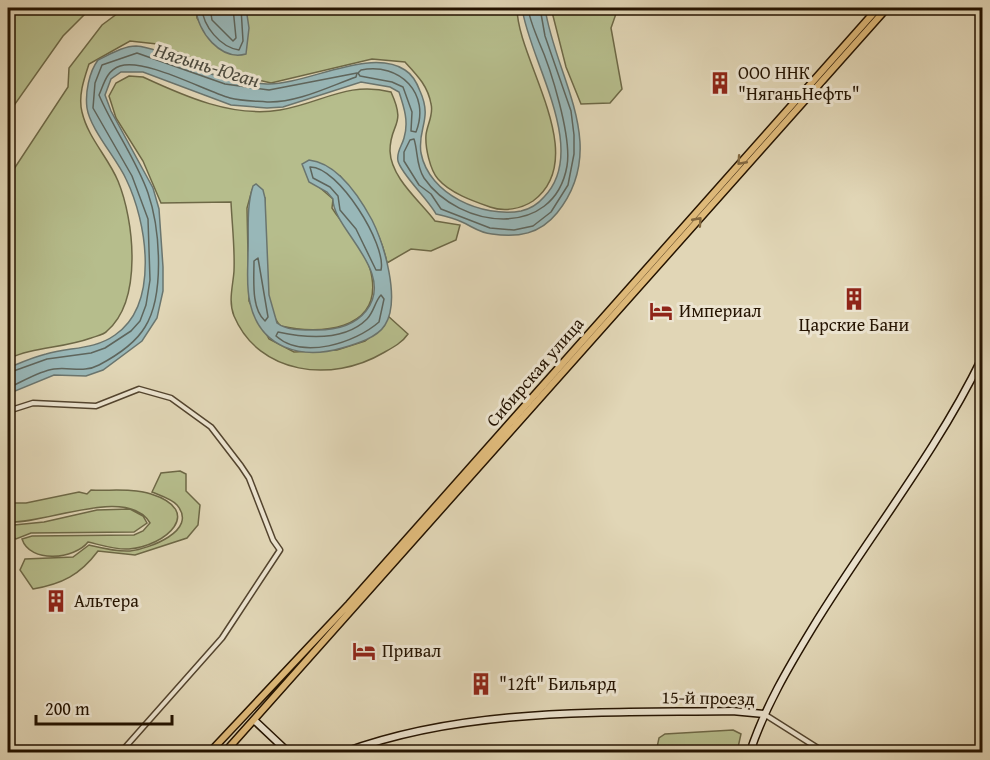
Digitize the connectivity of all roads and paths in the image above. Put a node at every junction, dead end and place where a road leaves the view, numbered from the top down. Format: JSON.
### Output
{"nodes":[{"id":1,"x":878,"y":8,"type":"edge"},
{"id":2,"x":887,"y":8,"type":"edge"},
{"id":3,"x":726,"y":178,"type":"junction"},
{"id":4,"x":732,"y":183,"type":"junction"},
{"id":5,"x":982,"y":358,"type":"edge"},
{"id":6,"x":8,"y":411,"type":"edge"},
{"id":7,"x":436,"y":511,"type":"junction"},
{"id":8,"x":764,"y":714,"type":"junction"},
{"id":9,"x":251,"y":717,"type":"junction"},
{"id":10,"x":121,"y":753,"type":"edge"},
{"id":11,"x":210,"y":753,"type":"edge"},
{"id":12,"x":225,"y":753,"type":"edge"},
{"id":13,"x":288,"y":753,"type":"edge"},
{"id":14,"x":345,"y":753,"type":"edge"},
{"id":15,"x":750,"y":753,"type":"edge"},
{"id":16,"x":824,"y":753,"type":"edge"}],
"edges":[{"from":1,"to":3,"type":"main road","name":"Сибирская улица","one_way":true},
{"from":2,"to":4,"type":"main road","name":"Сибирская улица"},
{"from":3,"to":4,"type":"main road"},
{"from":3,"to":7,"type":"main road","name":"Сибирская улица"},
{"from":7,"to":4,"type":"main road","name":"Сибирская улица","one_way":true},
{"from":5,"to":8,"type":"street","name":"15-й проезд"},
{"from":6,"to":10,"type":"street"},
{"from":7,"to":9,"type":"main road","name":"Сибирская улица"},
{"from":8,"to":14,"type":"street","name":"15-й проезд"},
{"from":8,"to":15,"type":"street"},
{"from":8,"to":16,"type":"street"},
{"from":9,"to":11,"type":"main road","name":"Сибирская улица"},
{"from":9,"to":12,"type":"main road","name":"Сибирская улица"},
{"from":9,"to":13,"type":"street"}]}
